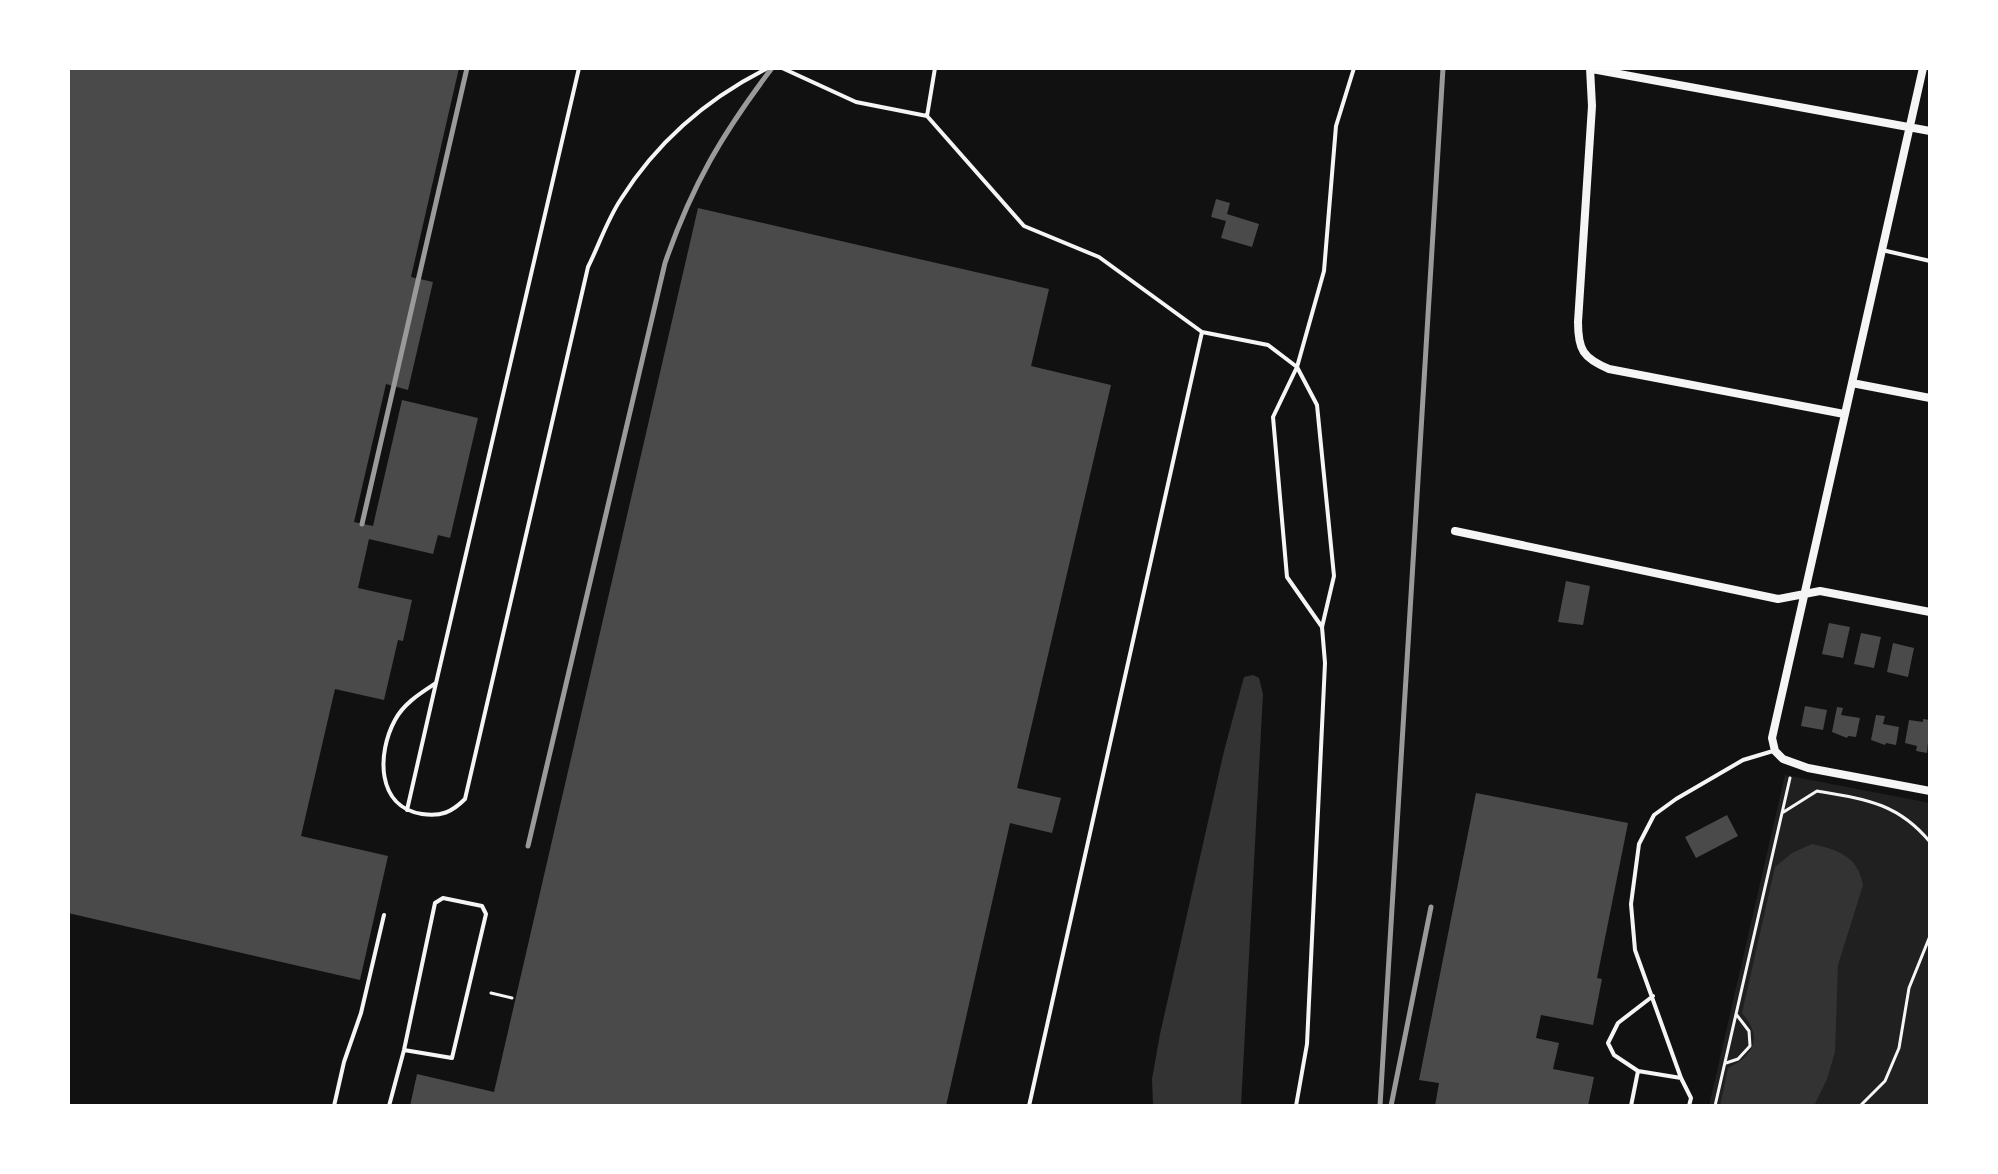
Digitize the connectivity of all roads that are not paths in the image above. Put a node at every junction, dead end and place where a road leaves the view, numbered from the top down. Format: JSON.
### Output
{"nodes":[{"id":1,"x":579,"y":68,"type":"edge"},
{"id":2,"x":768,"y":68,"type":"edge"},
{"id":3,"x":782,"y":68,"type":"edge"},
{"id":4,"x":935,"y":68,"type":"edge"},
{"id":5,"x":1354,"y":68,"type":"edge"},
{"id":6,"x":1591,"y":68,"type":"edge"},
{"id":7,"x":1923,"y":68,"type":"edge"},
{"id":8,"x":927,"y":116,"type":"junction"},
{"id":9,"x":1911,"y":127,"type":"junction"},
{"id":10,"x":1930,"y":131,"type":"edge"},
{"id":11,"x":1882,"y":250,"type":"junction"},
{"id":12,"x":1930,"y":261,"type":"edge"},
{"id":13,"x":1202,"y":332,"type":"junction"},
{"id":14,"x":1297,"y":367,"type":"junction"},
{"id":15,"x":1852,"y":383,"type":"junction"},
{"id":16,"x":1930,"y":398,"type":"edge"},
{"id":17,"x":1844,"y":414,"type":"junction"},
{"id":18,"x":1455,"y":531,"type":"dead end"},
{"id":19,"x":1804,"y":594,"type":"junction"},
{"id":20,"x":1930,"y":612,"type":"edge"},
{"id":21,"x":1322,"y":627,"type":"junction"},
{"id":22,"x":436,"y":683,"type":"junction"},
{"id":23,"x":1775,"y":751,"type":"junction"},
{"id":24,"x":1930,"y":791,"type":"edge"},
{"id":25,"x":407,"y":811,"type":"junction"},
{"id":26,"x":384,"y":915,"type":"dead end"},
{"id":27,"x":1653,"y":996,"type":"junction"},
{"id":28,"x":404,"y":1050,"type":"junction"},
{"id":29,"x":1638,"y":1071,"type":"junction"},
{"id":30,"x":1681,"y":1078,"type":"junction"},
{"id":31,"x":334,"y":1106,"type":"edge"},
{"id":32,"x":389,"y":1106,"type":"edge"},
{"id":33,"x":1029,"y":1106,"type":"edge"},
{"id":34,"x":1296,"y":1106,"type":"edge"},
{"id":35,"x":1631,"y":1106,"type":"edge"},
{"id":36,"x":1689,"y":1106,"type":"edge"}],
"edges":[{"from":1,"to":22,"type":"lane"},
{"from":2,"to":25,"type":"lane"},
{"from":3,"to":8,"type":"lane"},
{"from":4,"to":8,"type":"lane"},
{"from":5,"to":14,"type":"lane"},
{"from":6,"to":9,"type":"street"},
{"from":6,"to":17,"type":"street"},
{"from":7,"to":9,"type":"street"},
{"from":8,"to":13,"type":"lane"},
{"from":9,"to":10,"type":"street"},
{"from":9,"to":11,"type":"street"},
{"from":11,"to":12,"type":"lane"},
{"from":11,"to":15,"type":"street"},
{"from":13,"to":14,"type":"lane"},
{"from":13,"to":33,"type":"lane"},
{"from":14,"to":21,"type":"lane"},
{"from":14,"to":21,"type":"lane"},
{"from":15,"to":16,"type":"street"},
{"from":15,"to":17,"type":"street"},
{"from":17,"to":19,"type":"street"},
{"from":18,"to":19,"type":"street"},
{"from":19,"to":20,"type":"street"},
{"from":19,"to":23,"type":"street"},
{"from":21,"to":34,"type":"lane"},
{"from":22,"to":25,"type":"lane"},
{"from":22,"to":25,"type":"lane"},
{"from":23,"to":24,"type":"street"},
{"from":23,"to":27,"type":"lane"},
{"from":26,"to":31,"type":"lane"},
{"from":27,"to":29,"type":"lane"},
{"from":27,"to":30,"type":"lane"},
{"from":28,"to":28,"type":"lane"},
{"from":28,"to":32,"type":"lane"},
{"from":29,"to":30,"type":"lane"},
{"from":29,"to":35,"type":"lane"},
{"from":30,"to":36,"type":"lane"}]}
